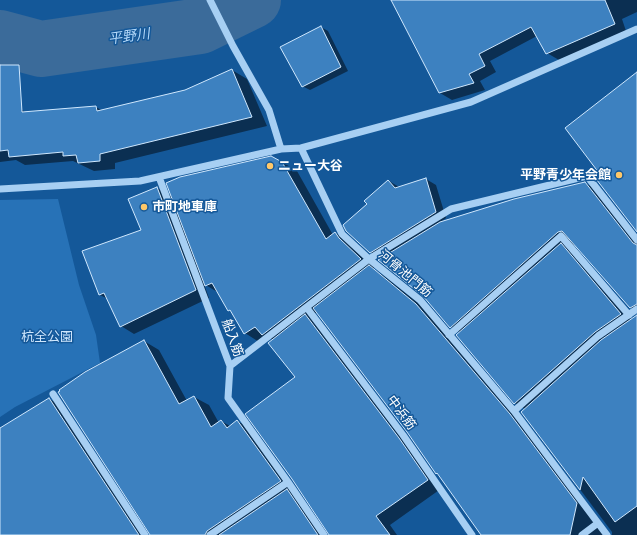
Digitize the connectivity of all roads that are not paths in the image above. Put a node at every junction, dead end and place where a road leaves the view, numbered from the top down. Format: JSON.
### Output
{"nodes":[{"id":1,"x":210,"y":0,"type":"edge"},
{"id":2,"x":637,"y":29,"type":"edge"},
{"id":3,"x":301,"y":148,"type":"junction"},
{"id":4,"x":281,"y":149,"type":"junction"},
{"id":5,"x":159,"y":177,"type":"junction"},
{"id":6,"x":0,"y":189,"type":"edge"},
{"id":7,"x":637,"y":240,"type":"edge"},
{"id":8,"x":369,"y":259,"type":"junction"},
{"id":9,"x":307,"y":308,"type":"junction"},
{"id":10,"x":637,"y":309,"type":"edge"},
{"id":11,"x":629,"y":315,"type":"junction"},
{"id":12,"x":449,"y":334,"type":"junction"},
{"id":13,"x":230,"y":366,"type":"junction"},
{"id":14,"x":53,"y":394,"type":"dead end"},
{"id":15,"x":514,"y":411,"type":"junction"},
{"id":16,"x":288,"y":482,"type":"junction"},
{"id":17,"x":598,"y":523,"type":"junction"},
{"id":18,"x":145,"y":535,"type":"edge"},
{"id":19,"x":210,"y":535,"type":"edge"},
{"id":20,"x":324,"y":535,"type":"edge"},
{"id":21,"x":472,"y":535,"type":"edge"},
{"id":22,"x":582,"y":535,"type":"edge"},
{"id":23,"x":607,"y":535,"type":"edge"}],
"edges":[{"from":1,"to":4,"type":"street"},
{"from":2,"to":3,"type":"street"},
{"from":3,"to":4,"type":"street"},
{"from":3,"to":8,"type":"street","name":"河骨池門筋"},
{"from":4,"to":5,"type":"street"},
{"from":5,"to":6,"type":"street"},
{"from":5,"to":13,"type":"street","name":"船入筋"},
{"from":7,"to":8,"type":"street"},
{"from":8,"to":9,"type":"street"},
{"from":8,"to":12,"type":"street","name":"河骨池門筋"},
{"from":9,"to":13,"type":"street"},
{"from":9,"to":21,"type":"street","name":"中浜筋"},
{"from":10,"to":11,"type":"street"},
{"from":11,"to":12,"type":"street"},
{"from":11,"to":15,"type":"street"},
{"from":12,"to":15,"type":"street","name":"河骨池門筋"},
{"from":13,"to":16,"type":"street","name":"船入筋"},
{"from":14,"to":18,"type":"street"},
{"from":15,"to":17,"type":"street","name":"河骨池門筋"},
{"from":16,"to":19,"type":"street"},
{"from":16,"to":20,"type":"street","name":"船入筋"},
{"from":17,"to":22,"type":"street"},
{"from":17,"to":23,"type":"street","name":"河骨池門筋"}]}
